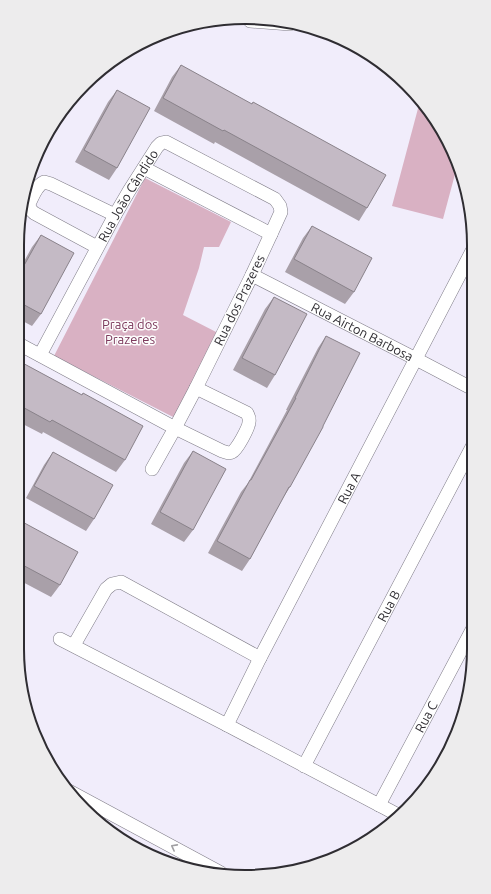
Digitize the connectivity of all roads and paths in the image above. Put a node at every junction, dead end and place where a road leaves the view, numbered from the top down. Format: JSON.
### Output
{"nodes":[{"id":1,"x":144,"y":168,"type":"junction"},
{"id":2,"x":281,"y":212,"type":"joint"},
{"id":3,"x":115,"y":215,"type":"junction"},
{"id":4,"x":271,"y":234,"type":"junction"},
{"id":5,"x":98,"y":248,"type":"junction"},
{"id":6,"x":467,"y":261,"type":"edge"},
{"id":7,"x":252,"y":275,"type":"junction"},
{"id":8,"x":24,"y":347,"type":"edge"},
{"id":9,"x":40,"y":355,"type":"junction"},
{"id":10,"x":416,"y":358,"type":"junction"},
{"id":11,"x":467,"y":386,"type":"edge"},
{"id":12,"x":196,"y":388,"type":"junction"},
{"id":13,"x":175,"y":428,"type":"junction"},
{"id":14,"x":467,"y":456,"type":"edge"},
{"id":15,"x":152,"y":469,"type":"dead end"},
{"id":16,"x":60,"y":639,"type":"dead end"},
{"id":17,"x":467,"y":639,"type":"edge"},
{"id":18,"x":74,"y":645,"type":"junction"},
{"id":19,"x":260,"y":658,"type":"junction"},
{"id":20,"x":227,"y":725,"type":"junction"},
{"id":21,"x":304,"y":766,"type":"junction"},
{"id":22,"x":83,"y":799,"type":"edge"},
{"id":23,"x":379,"y":805,"type":"junction"},
{"id":24,"x":394,"y":813,"type":"edge"},
{"id":25,"x":210,"y":867,"type":"edge"}],
"edges":[{"from":1,"to":2,"type":"street","name":"Rua João Cândido"},
{"from":1,"to":3,"type":"street","name":"Rua João Cândido"},
{"from":1,"to":4,"type":"street"},
{"from":2,"to":4,"type":"street","name":"Rua dos Prazeres"},
{"from":3,"to":5,"type":"street","name":"Rua João Cândido"},
{"from":3,"to":5,"type":"street"},
{"from":4,"to":7,"type":"street","name":"Rua dos Prazeres"},
{"from":5,"to":9,"type":"street","name":"Rua João Cândido"},
{"from":6,"to":10,"type":"street","name":"Rua A"},
{"from":7,"to":10,"type":"street","name":"Rua Airton Barbosa"},
{"from":7,"to":12,"type":"street","name":"Rua dos Prazeres"},
{"from":8,"to":9,"type":"street"},
{"from":9,"to":13,"type":"street"},
{"from":10,"to":11,"type":"street","name":"Rua Airton Barbosa"},
{"from":10,"to":19,"type":"street","name":"Rua A"},
{"from":12,"to":13,"type":"street","name":"Rua dos Prazeres"},
{"from":12,"to":13,"type":"street"},
{"from":13,"to":15,"type":"street","name":"Rua dos Prazeres"},
{"from":14,"to":21,"type":"street","name":"Rua B"},
{"from":16,"to":18,"type":"street"},
{"from":17,"to":23,"type":"street","name":"Rua C"},
{"from":18,"to":19,"type":"street"},
{"from":18,"to":20,"type":"street"},
{"from":19,"to":20,"type":"street","name":"Rua A"},
{"from":20,"to":21,"type":"street"},
{"from":21,"to":23,"type":"street"},
{"from":25,"to":22,"type":"street","one_way":true},
{"from":23,"to":24,"type":"street"}]}
